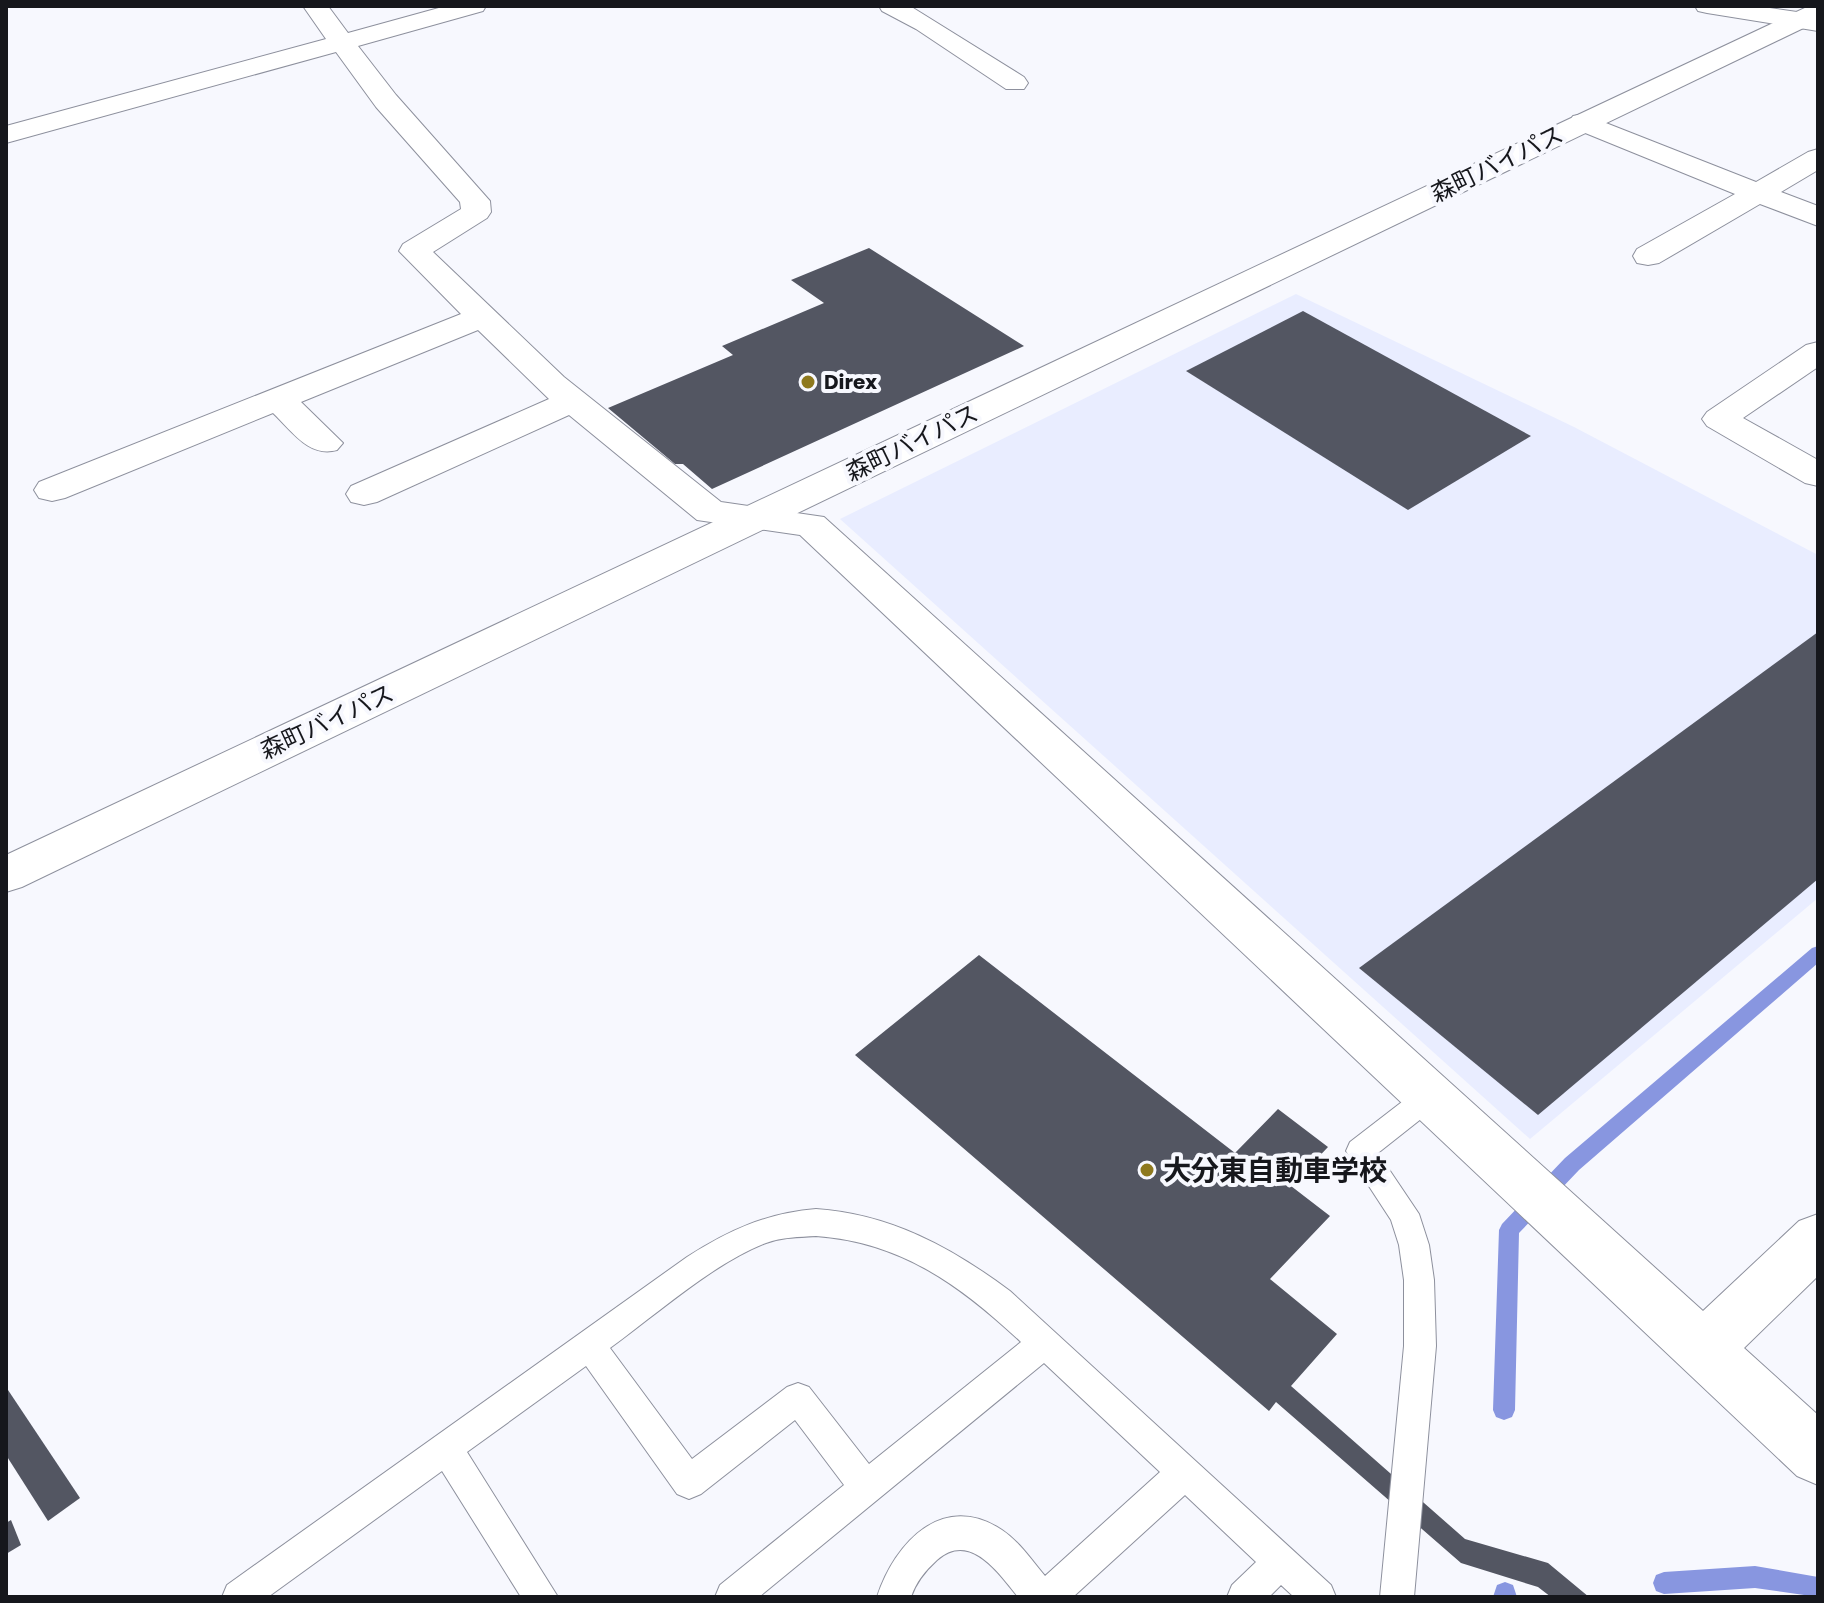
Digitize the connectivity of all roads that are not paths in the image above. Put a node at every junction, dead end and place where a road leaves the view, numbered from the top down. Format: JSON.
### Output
{"nodes":[{"id":1,"x":315,"y":6,"type":"edge"},
{"id":2,"x":474,"y":6,"type":"edge"},
{"id":3,"x":891,"y":6,"type":"edge"},
{"id":4,"x":1707,"y":6,"type":"edge"},
{"id":5,"x":1812,"y":17,"type":"edge"},
{"id":6,"x":339,"y":42,"type":"junction"},
{"id":7,"x":1015,"y":83,"type":"dead end"},
{"id":8,"x":1583,"y":122,"type":"junction"},
{"id":9,"x":6,"y":135,"type":"edge"},
{"id":10,"x":1818,"y":158,"type":"edge"},
{"id":11,"x":1758,"y":193,"type":"junction"},
{"id":12,"x":1818,"y":217,"type":"edge"},
{"id":13,"x":1648,"y":256,"type":"dead end"},
{"id":14,"x":482,"y":317,"type":"junction"},
{"id":15,"x":1818,"y":352,"type":"edge"},
{"id":16,"x":277,"y":399,"type":"junction"},
{"id":17,"x":573,"y":401,"type":"junction"},
{"id":18,"x":325,"y":443,"type":"dead end"},
{"id":19,"x":1818,"y":475,"type":"edge"},
{"id":20,"x":52,"y":490,"type":"dead end"},
{"id":21,"x":364,"y":494,"type":"dead end"},
{"id":22,"x":754,"y":518,"type":"junction"},
{"id":23,"x":6,"y":875,"type":"edge"},
{"id":24,"x":1430,"y":1096,"type":"junction"},
{"id":25,"x":1818,"y":1239,"type":"edge"},
{"id":26,"x":1044,"y":1343,"type":"junction"},
{"id":27,"x":589,"y":1345,"type":"junction"},
{"id":28,"x":1704,"y":1349,"type":"junction"},
{"id":29,"x":446,"y":1448,"type":"junction"},
{"id":30,"x":1818,"y":1455,"type":"edge"},
{"id":31,"x":1184,"y":1473,"type":"junction"},
{"id":32,"x":867,"y":1488,"type":"junction"},
{"id":33,"x":1281,"y":1562,"type":"junction"},
{"id":34,"x":740,"y":1595,"type":"edge"},
{"id":35,"x":239,"y":1597,"type":"edge"},
{"id":36,"x":541,"y":1597,"type":"edge"},
{"id":37,"x":894,"y":1597,"type":"edge"},
{"id":38,"x":1040,"y":1597,"type":"edge"},
{"id":39,"x":1048,"y":1597,"type":"edge"},
{"id":40,"x":1244,"y":1597,"type":"edge"},
{"id":41,"x":1319,"y":1597,"type":"edge"},
{"id":42,"x":1397,"y":1597,"type":"edge"}],
"edges":[{"from":1,"to":6,"type":"street"},
{"from":2,"to":6,"type":"street"},
{"from":3,"to":7,"type":"street"},
{"from":4,"to":5,"type":"street"},
{"from":5,"to":8,"type":"street","name":"森町バイパス"},
{"from":6,"to":9,"type":"street"},
{"from":6,"to":14,"type":"street"},
{"from":8,"to":11,"type":"street"},
{"from":8,"to":22,"type":"street","name":"森町バイパス"},
{"from":10,"to":11,"type":"street"},
{"from":11,"to":12,"type":"street"},
{"from":11,"to":13,"type":"street"},
{"from":14,"to":16,"type":"street"},
{"from":14,"to":17,"type":"street"},
{"from":15,"to":19,"type":"street"},
{"from":16,"to":18,"type":"street"},
{"from":16,"to":20,"type":"street"},
{"from":17,"to":21,"type":"street"},
{"from":17,"to":22,"type":"street"},
{"from":22,"to":23,"type":"street","name":"森町バイパス"},
{"from":22,"to":24,"type":"street"},
{"from":24,"to":28,"type":"street"},
{"from":24,"to":42,"type":"lane"},
{"from":25,"to":28,"type":"street"},
{"from":26,"to":27,"type":"lane"},
{"from":26,"to":31,"type":"lane"},
{"from":26,"to":32,"type":"lane"},
{"from":27,"to":29,"type":"lane"},
{"from":27,"to":32,"type":"lane"},
{"from":28,"to":30,"type":"street"},
{"from":29,"to":35,"type":"lane"},
{"from":29,"to":36,"type":"lane"},
{"from":31,"to":33,"type":"lane"},
{"from":31,"to":39,"type":"lane"},
{"from":32,"to":34,"type":"lane"},
{"from":33,"to":40,"type":"lane"},
{"from":33,"to":41,"type":"lane"},
{"from":37,"to":38,"type":"lane"}]}
